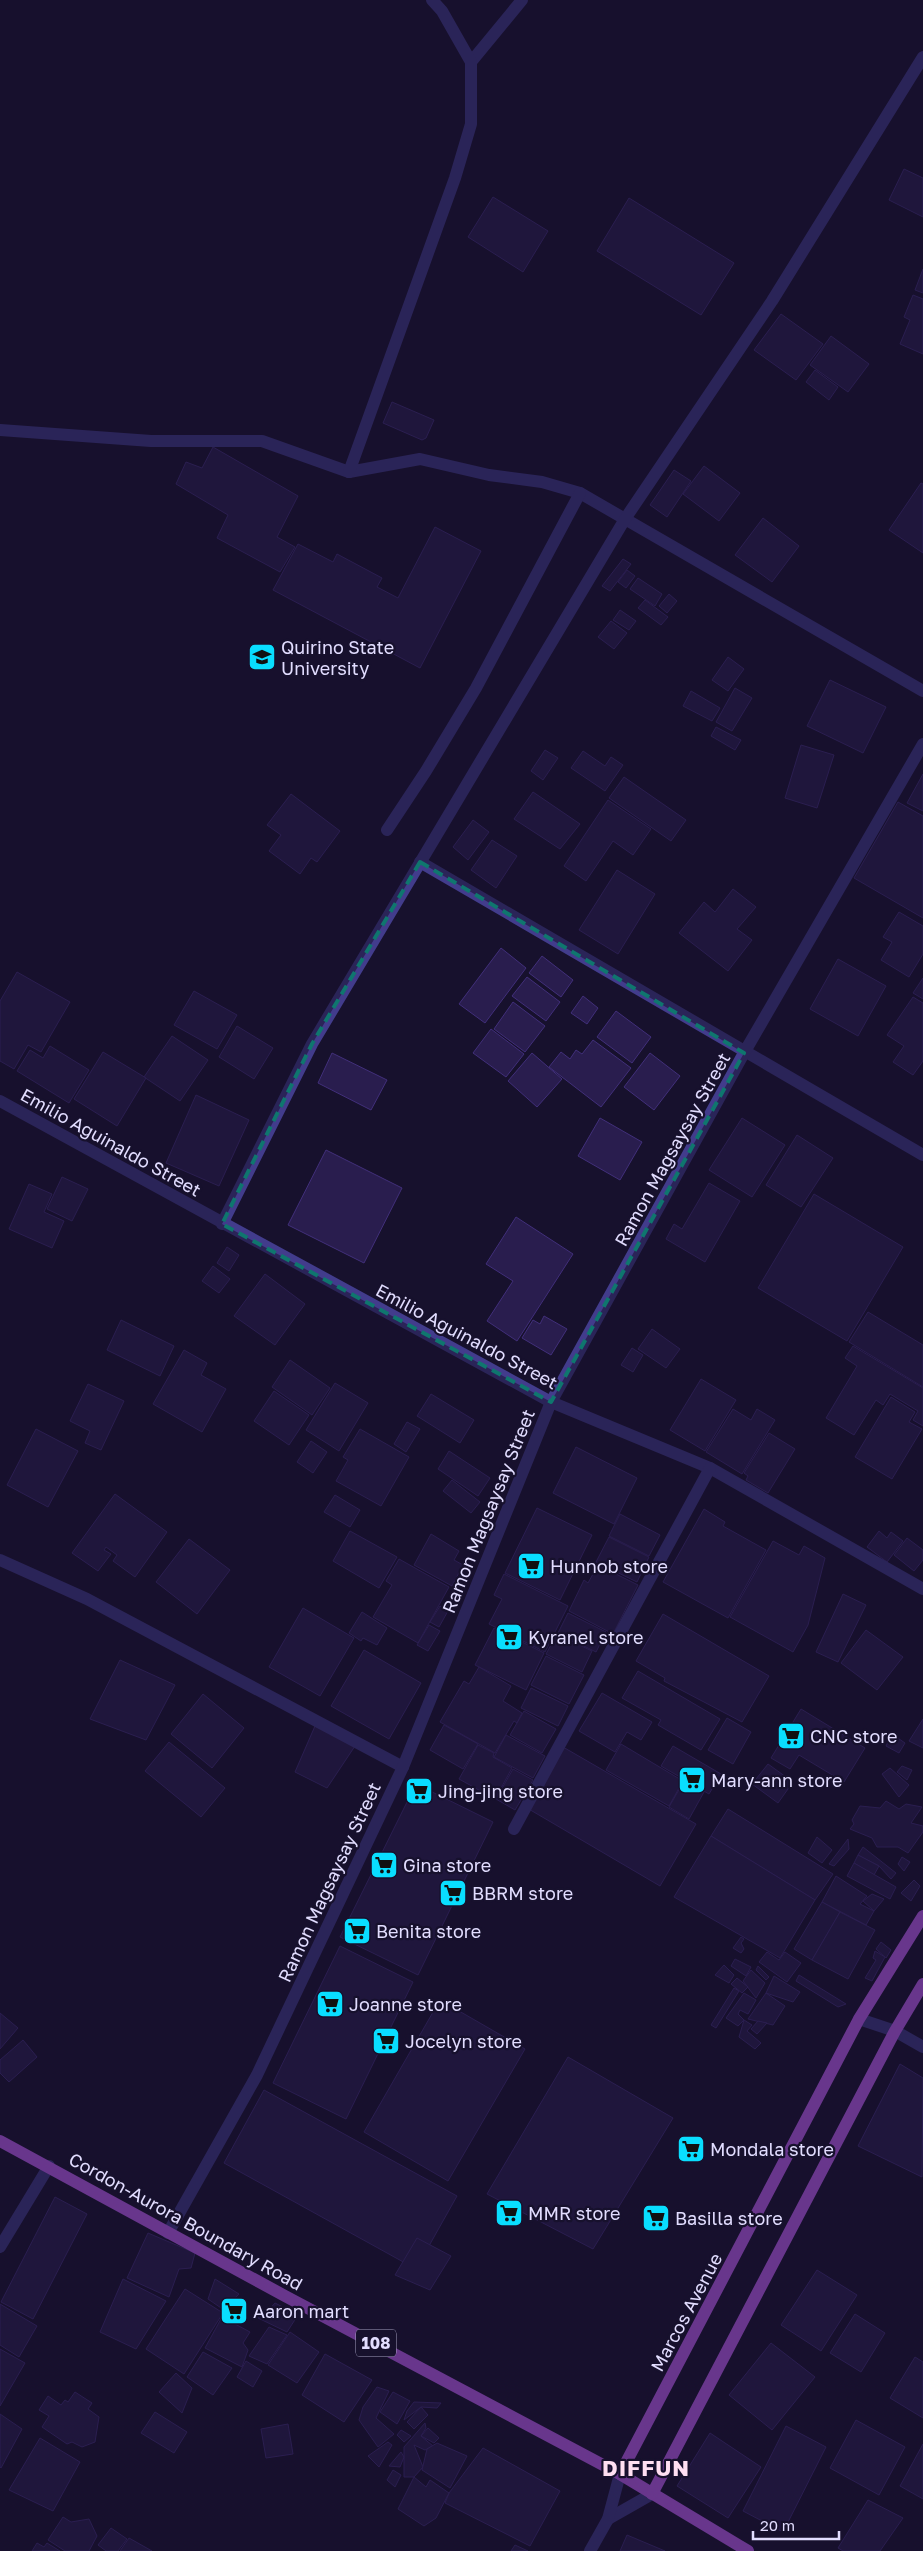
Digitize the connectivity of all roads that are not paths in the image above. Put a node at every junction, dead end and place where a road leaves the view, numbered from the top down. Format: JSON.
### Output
{"nodes":[{"id":1,"x":432,"y":0,"type":"edge"},
{"id":2,"x":522,"y":0,"type":"edge"},
{"id":3,"x":923,"y":57,"type":"edge"},
{"id":4,"x":471,"y":62,"type":"junction"},
{"id":5,"x":0,"y":430,"type":"edge"},
{"id":6,"x":350,"y":472,"type":"junction"},
{"id":7,"x":580,"y":493,"type":"junction"},
{"id":8,"x":625,"y":518,"type":"junction"},
{"id":9,"x":923,"y":690,"type":"edge"},
{"id":10,"x":923,"y":744,"type":"edge"},
{"id":11,"x":387,"y":830,"type":"dead end"},
{"id":12,"x":420,"y":862,"type":"junction"},
{"id":13,"x":744,"y":1053,"type":"junction"},
{"id":14,"x":0,"y":1101,"type":"edge"},
{"id":15,"x":923,"y":1155,"type":"edge"},
{"id":16,"x":222,"y":1224,"type":"junction"},
{"id":17,"x":551,"y":1402,"type":"junction"},
{"id":18,"x":710,"y":1468,"type":"junction"},
{"id":19,"x":0,"y":1560,"type":"edge"},
{"id":20,"x":923,"y":1589,"type":"edge"},
{"id":21,"x":403,"y":1767,"type":"junction"},
{"id":22,"x":514,"y":1829,"type":"dead end"},
{"id":23,"x":923,"y":1916,"type":"edge"},
{"id":24,"x":923,"y":1984,"type":"edge"},
{"id":25,"x":859,"y":2018,"type":"junction"},
{"id":26,"x":895,"y":2031,"type":"junction"},
{"id":27,"x":923,"y":2047,"type":"edge"},
{"id":28,"x":0,"y":2140,"type":"edge"},
{"id":29,"x":49,"y":2166,"type":"junction"},
{"id":30,"x":168,"y":2233,"type":"junction"},
{"id":31,"x":0,"y":2247,"type":"edge"},
{"id":32,"x":620,"y":2474,"type":"junction"},
{"id":33,"x":652,"y":2494,"type":"junction"},
{"id":34,"x":608,"y":2519,"type":"junction"},
{"id":35,"x":590,"y":2551,"type":"edge"},
{"id":36,"x":748,"y":2551,"type":"edge"}],
"edges":[{"from":1,"to":4,"type":"street"},
{"from":2,"to":4,"type":"street"},
{"from":3,"to":8,"type":"street"},
{"from":4,"to":6,"type":"street"},
{"from":5,"to":6,"type":"street"},
{"from":6,"to":7,"type":"street"},
{"from":7,"to":8,"type":"street"},
{"from":7,"to":11,"type":"street"},
{"from":8,"to":9,"type":"street"},
{"from":8,"to":12,"type":"street"},
{"from":10,"to":13,"type":"street","name":"Ramon Magsaysay Street"},
{"from":12,"to":13,"type":"street"},
{"from":12,"to":16,"type":"street"},
{"from":13,"to":15,"type":"street"},
{"from":13,"to":17,"type":"street","name":"Ramon Magsaysay Street"},
{"from":14,"to":16,"type":"street","name":"Emilio Aguinaldo Street"},
{"from":16,"to":17,"type":"street","name":"Emilio Aguinaldo Street"},
{"from":17,"to":18,"type":"street","name":"Emilio Aguinaldo Street"},
{"from":17,"to":21,"type":"street","name":"Ramon Magsaysay Street"},
{"from":18,"to":20,"type":"street","name":"Emilio Aguinaldo Street"},
{"from":18,"to":22,"type":"street"},
{"from":19,"to":21,"type":"street"},
{"from":21,"to":30,"type":"street","name":"Ramon Magsaysay Street"},
{"from":23,"to":25,"type":"main road","name":"Marcos Avenue"},
{"from":24,"to":26,"type":"main road"},
{"from":25,"to":26,"type":"street"},
{"from":25,"to":32,"type":"main road","name":"Marcos Avenue"},
{"from":26,"to":27,"type":"street"},
{"from":26,"to":33,"type":"main road"},
{"from":28,"to":29,"type":"main road","name":"Cordon-Aurora Boundary Road","number":"108"},
{"from":29,"to":30,"type":"main road","name":"Cordon-Aurora Boundary Road","number":"108"},
{"from":29,"to":31,"type":"street"},
{"from":30,"to":32,"type":"main road","name":"Cordon-Aurora Boundary Road","number":"108"},
{"from":32,"to":33,"type":"main road","name":"Cordon-Aurora Boundary Road","number":"108"},
{"from":32,"to":34,"type":"street","name":"Marcos Avenue"},
{"from":33,"to":34,"type":"street"},
{"from":33,"to":36,"type":"main road","name":"Cordon-Aurora Boundary Road","number":"108"},
{"from":34,"to":35,"type":"street","name":"Marcos Avenue"}]}
